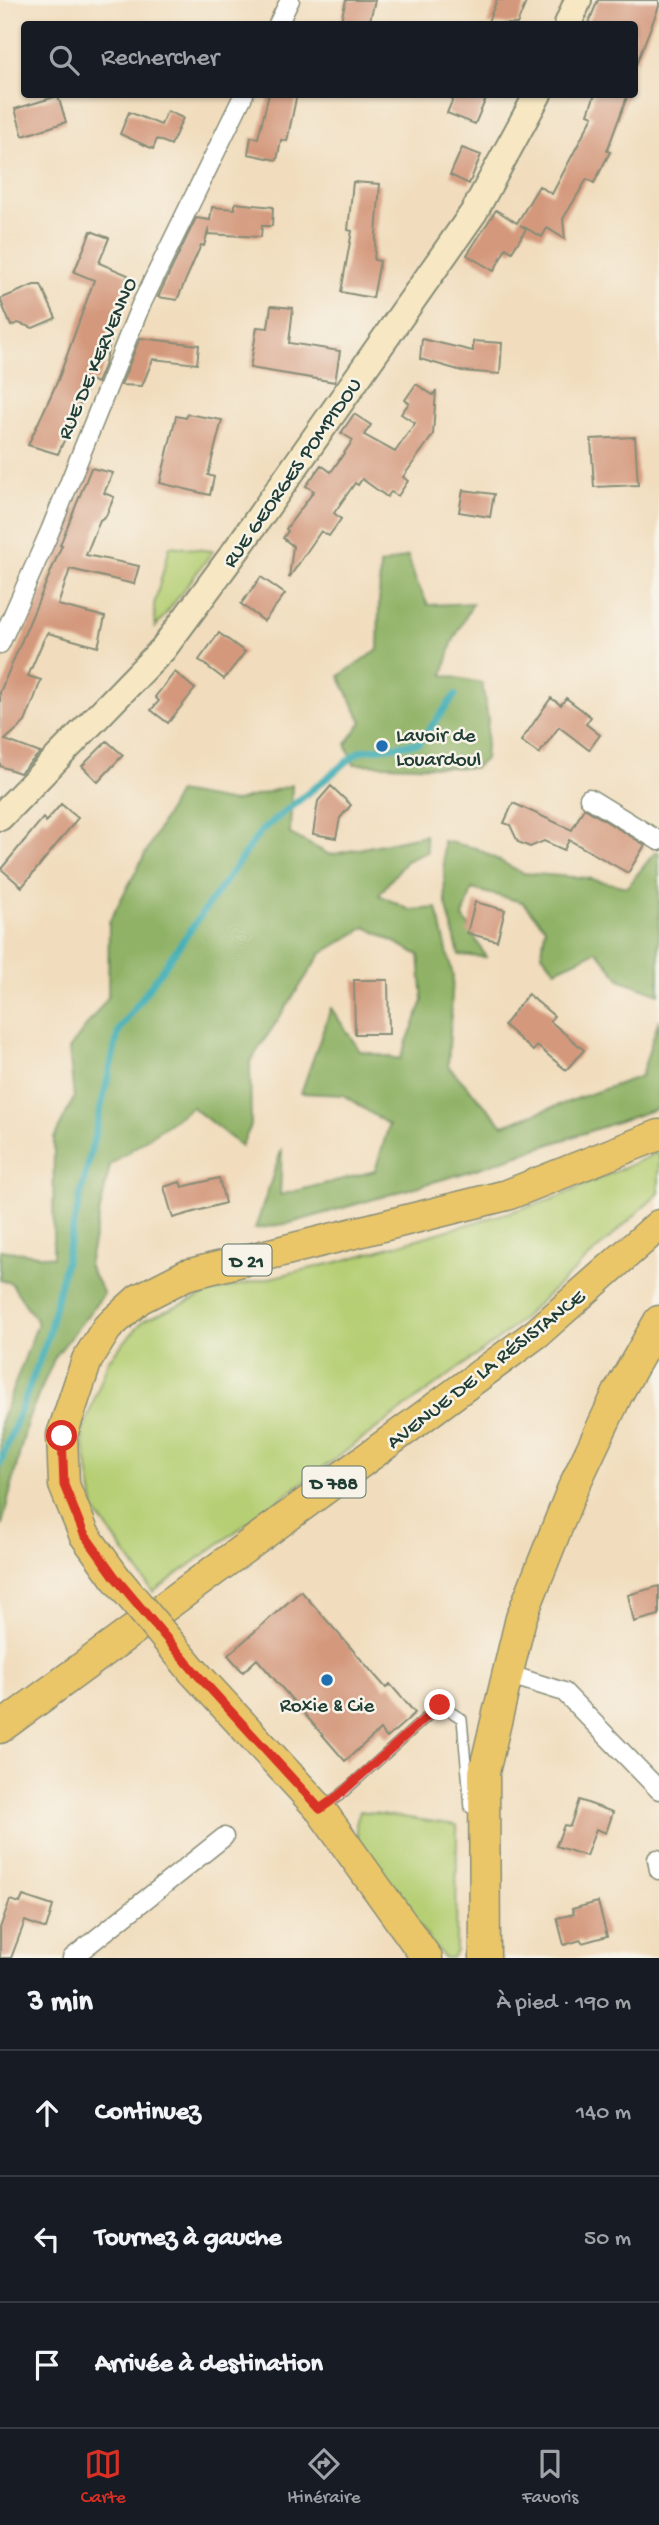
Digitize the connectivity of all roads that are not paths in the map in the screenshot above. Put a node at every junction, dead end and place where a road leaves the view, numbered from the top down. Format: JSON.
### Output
{"nodes":[{"id":1,"x":290,"y":0,"type":"edge"},
{"id":2,"x":578,"y":0,"type":"edge"},
{"id":3,"x":280,"y":21,"type":"edge"},
{"id":4,"x":569,"y":21,"type":"edge"},
{"id":5,"x":242,"y":98,"type":"edge"},
{"id":6,"x":536,"y":98,"type":"edge"},
{"id":7,"x":0,"y":644,"type":"edge"},
{"id":8,"x":589,"y":798,"type":"dead end"},
{"id":9,"x":0,"y":817,"type":"edge"},
{"id":10,"x":659,"y":841,"type":"edge"},
{"id":11,"x":659,"y":1135,"type":"edge"},
{"id":12,"x":659,"y":1225,"type":"edge"},
{"id":13,"x":659,"y":1321,"type":"edge"},
{"id":14,"x":508,"y":1674,"type":"junction"},
{"id":15,"x":0,"y":1728,"type":"edge"},
{"id":16,"x":659,"y":1790,"type":"edge"},
{"id":17,"x":320,"y":1809,"type":"junction"},
{"id":18,"x":471,"y":1813,"type":"dead end"},
{"id":19,"x":224,"y":1837,"type":"dead end"},
{"id":20,"x":474,"y":1840,"type":"dead end"},
{"id":21,"x":480,"y":1955,"type":"edge"},
{"id":22,"x":72,"y":1958,"type":"edge"},
{"id":23,"x":427,"y":1958,"type":"edge"}],
"edges":[{"from":1,"to":3,"type":"street"},
{"from":2,"to":4,"type":"main road"},
{"from":5,"to":7,"type":"street","name":"RUE DE KERVENNO"},
{"from":6,"to":9,"type":"main road","name":"RUE GEORGES POMPIDOU"},
{"from":8,"to":10,"type":"street"},
{"from":11,"to":17,"type":"main road","number":"D 21","bridge":true},
{"from":12,"to":15,"type":"main road","name":"AVENUE DE LA RÉSISTANCE","number":"D 788"},
{"from":13,"to":14,"type":"main road"},
{"from":14,"to":16,"type":"street"},
{"from":14,"to":21,"type":"main road"},
{"from":17,"to":18,"type":"lane"},
{"from":17,"to":23,"type":"main road"},
{"from":19,"to":22,"type":"street"},
{"from":20,"to":21,"type":"lane"}]}
